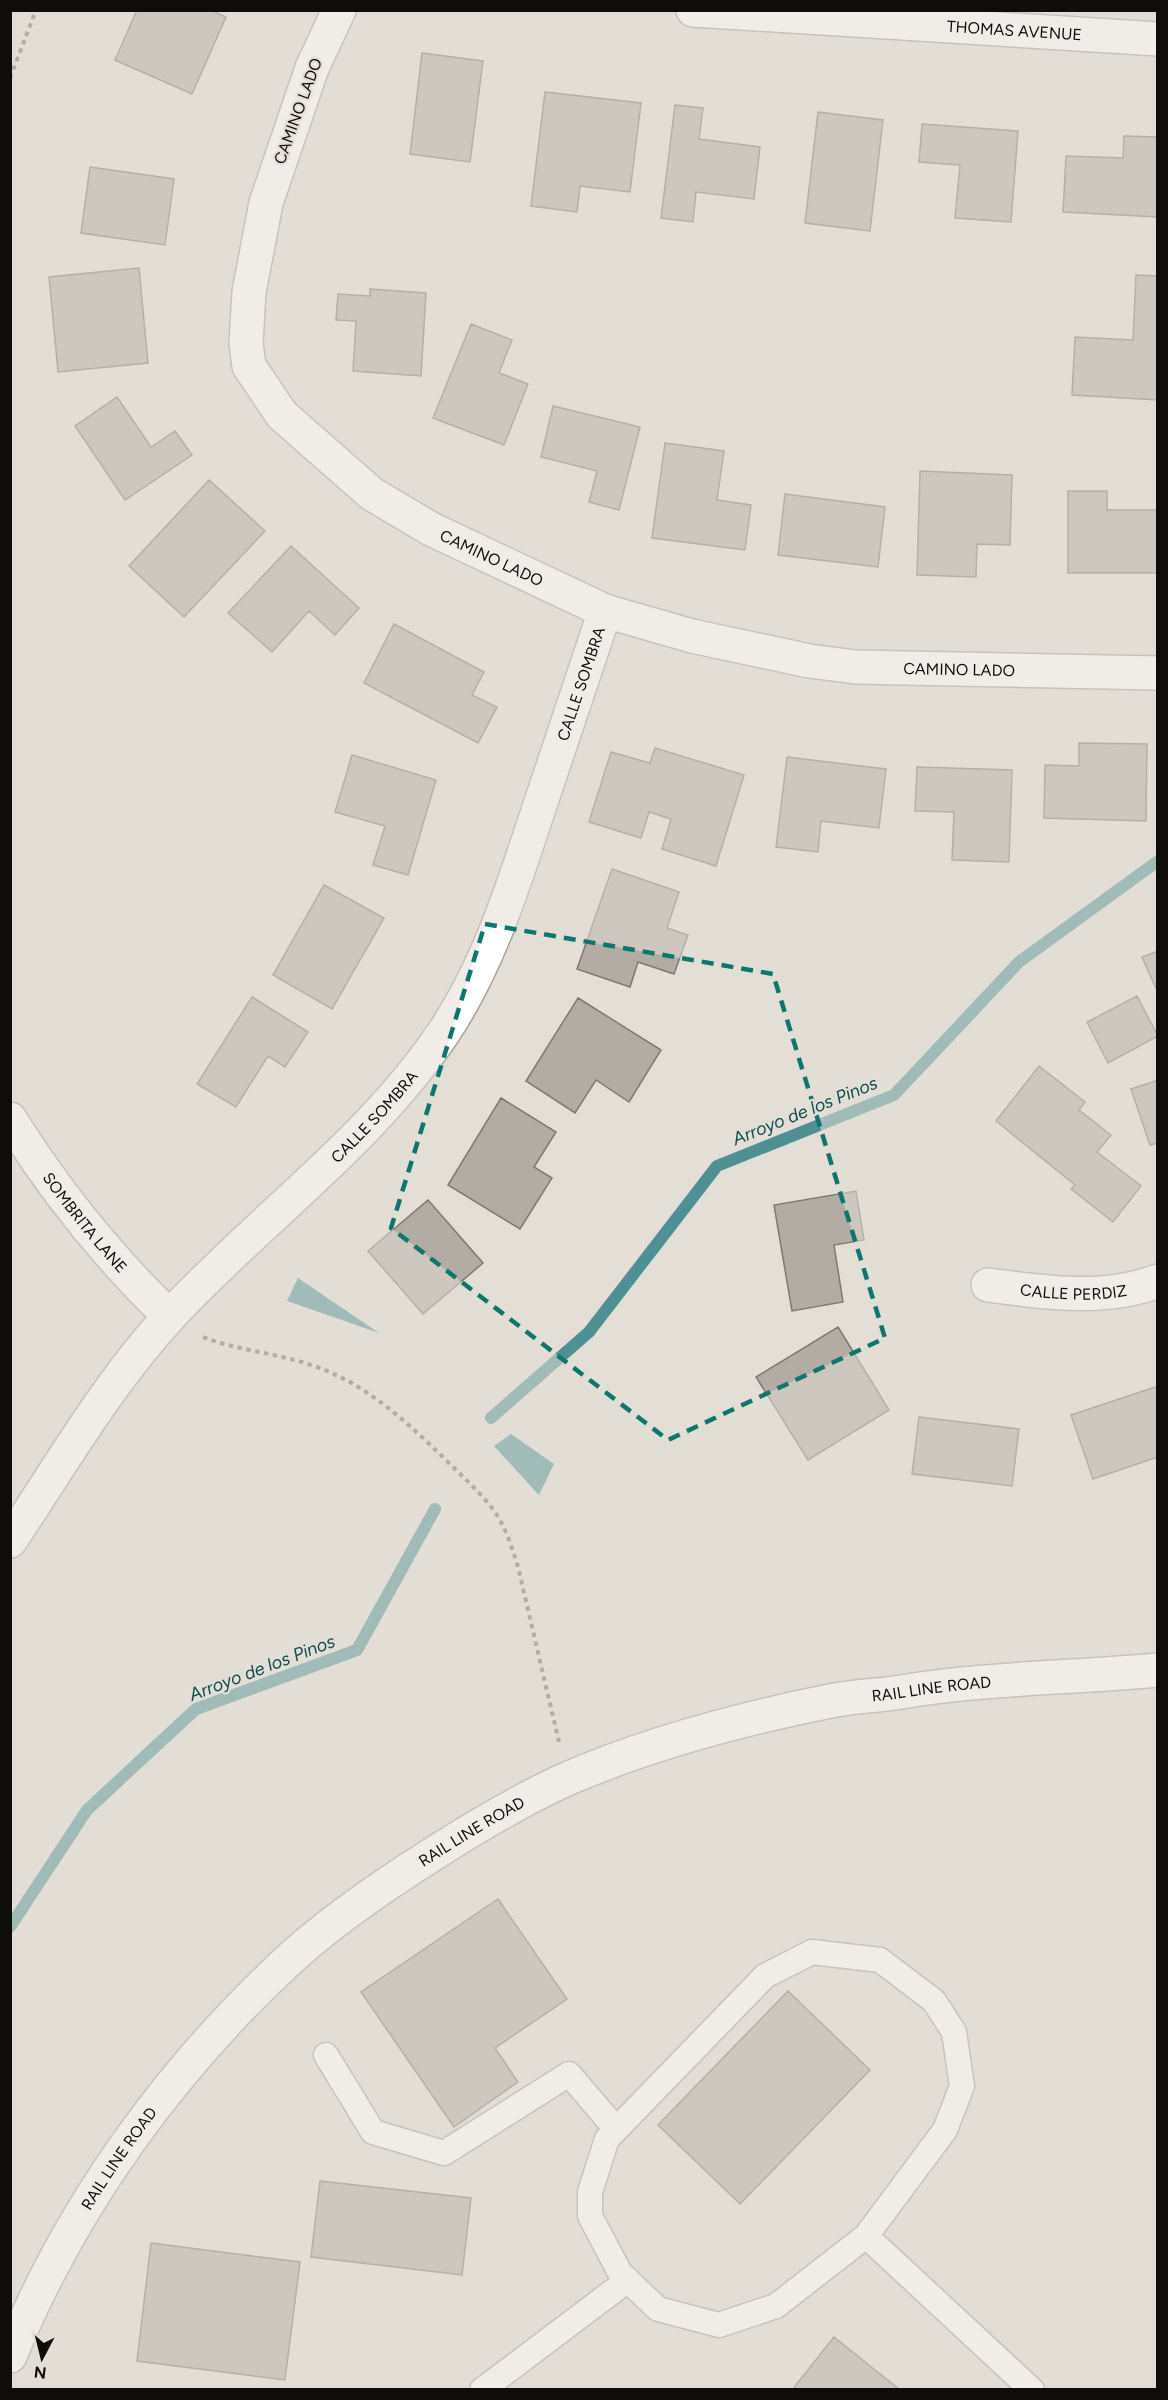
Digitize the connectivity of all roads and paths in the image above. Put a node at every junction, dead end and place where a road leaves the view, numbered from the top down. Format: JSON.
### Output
{"nodes":[{"id":1,"x":36,"y":10,"type":"edge"},
{"id":2,"x":339,"y":10,"type":"edge"},
{"id":3,"x":693,"y":10,"type":"edge"},
{"id":4,"x":1158,"y":39,"type":"edge"},
{"id":5,"x":10,"y":78,"type":"edge"},
{"id":6,"x":605,"y":611,"type":"junction"},
{"id":7,"x":1158,"y":673,"type":"edge"},
{"id":8,"x":10,"y":1119,"type":"edge"},
{"id":9,"x":1158,"y":1281,"type":"edge"},
{"id":10,"x":988,"y":1285,"type":"dead end"},
{"id":11,"x":169,"y":1316,"type":"junction"},
{"id":12,"x":10,"y":1541,"type":"edge"},
{"id":13,"x":1158,"y":1670,"type":"edge"},
{"id":14,"x":568,"y":1779,"type":"junction"},
{"id":15,"x":326,"y":2055,"type":"dead end"},
{"id":16,"x":616,"y":2129,"type":"junction"},
{"id":17,"x":866,"y":2236,"type":"junction"},
{"id":18,"x":628,"y":2280,"type":"junction"},
{"id":19,"x":11,"y":2352,"type":"edge"},
{"id":20,"x":482,"y":2390,"type":"edge"},
{"id":21,"x":1032,"y":2390,"type":"edge"}],
"edges":[{"from":1,"to":5,"type":"path"},
{"from":2,"to":6,"type":"street","name":"CAMINO LADO"},
{"from":3,"to":4,"type":"street","name":"THOMAS AVENUE"},
{"from":6,"to":7,"type":"street","name":"CAMINO LADO"},
{"from":6,"to":11,"type":"street","name":"CALLE SOMBRA"},
{"from":8,"to":11,"type":"street","name":"SOMBRITA LANE"},
{"from":9,"to":10,"type":"street","name":"CALLE PERDIZ"},
{"from":11,"to":12,"type":"street","name":"CALLE SOMBRA"},
{"from":11,"to":14,"type":"path"},
{"from":13,"to":14,"type":"street","name":"RAIL LINE ROAD"},
{"from":14,"to":19,"type":"street","name":"RAIL LINE ROAD"},
{"from":15,"to":16,"type":"lane"},
{"from":16,"to":17,"type":"lane"},
{"from":16,"to":18,"type":"lane"},
{"from":17,"to":18,"type":"lane"},
{"from":17,"to":21,"type":"lane"},
{"from":18,"to":20,"type":"lane"}]}
